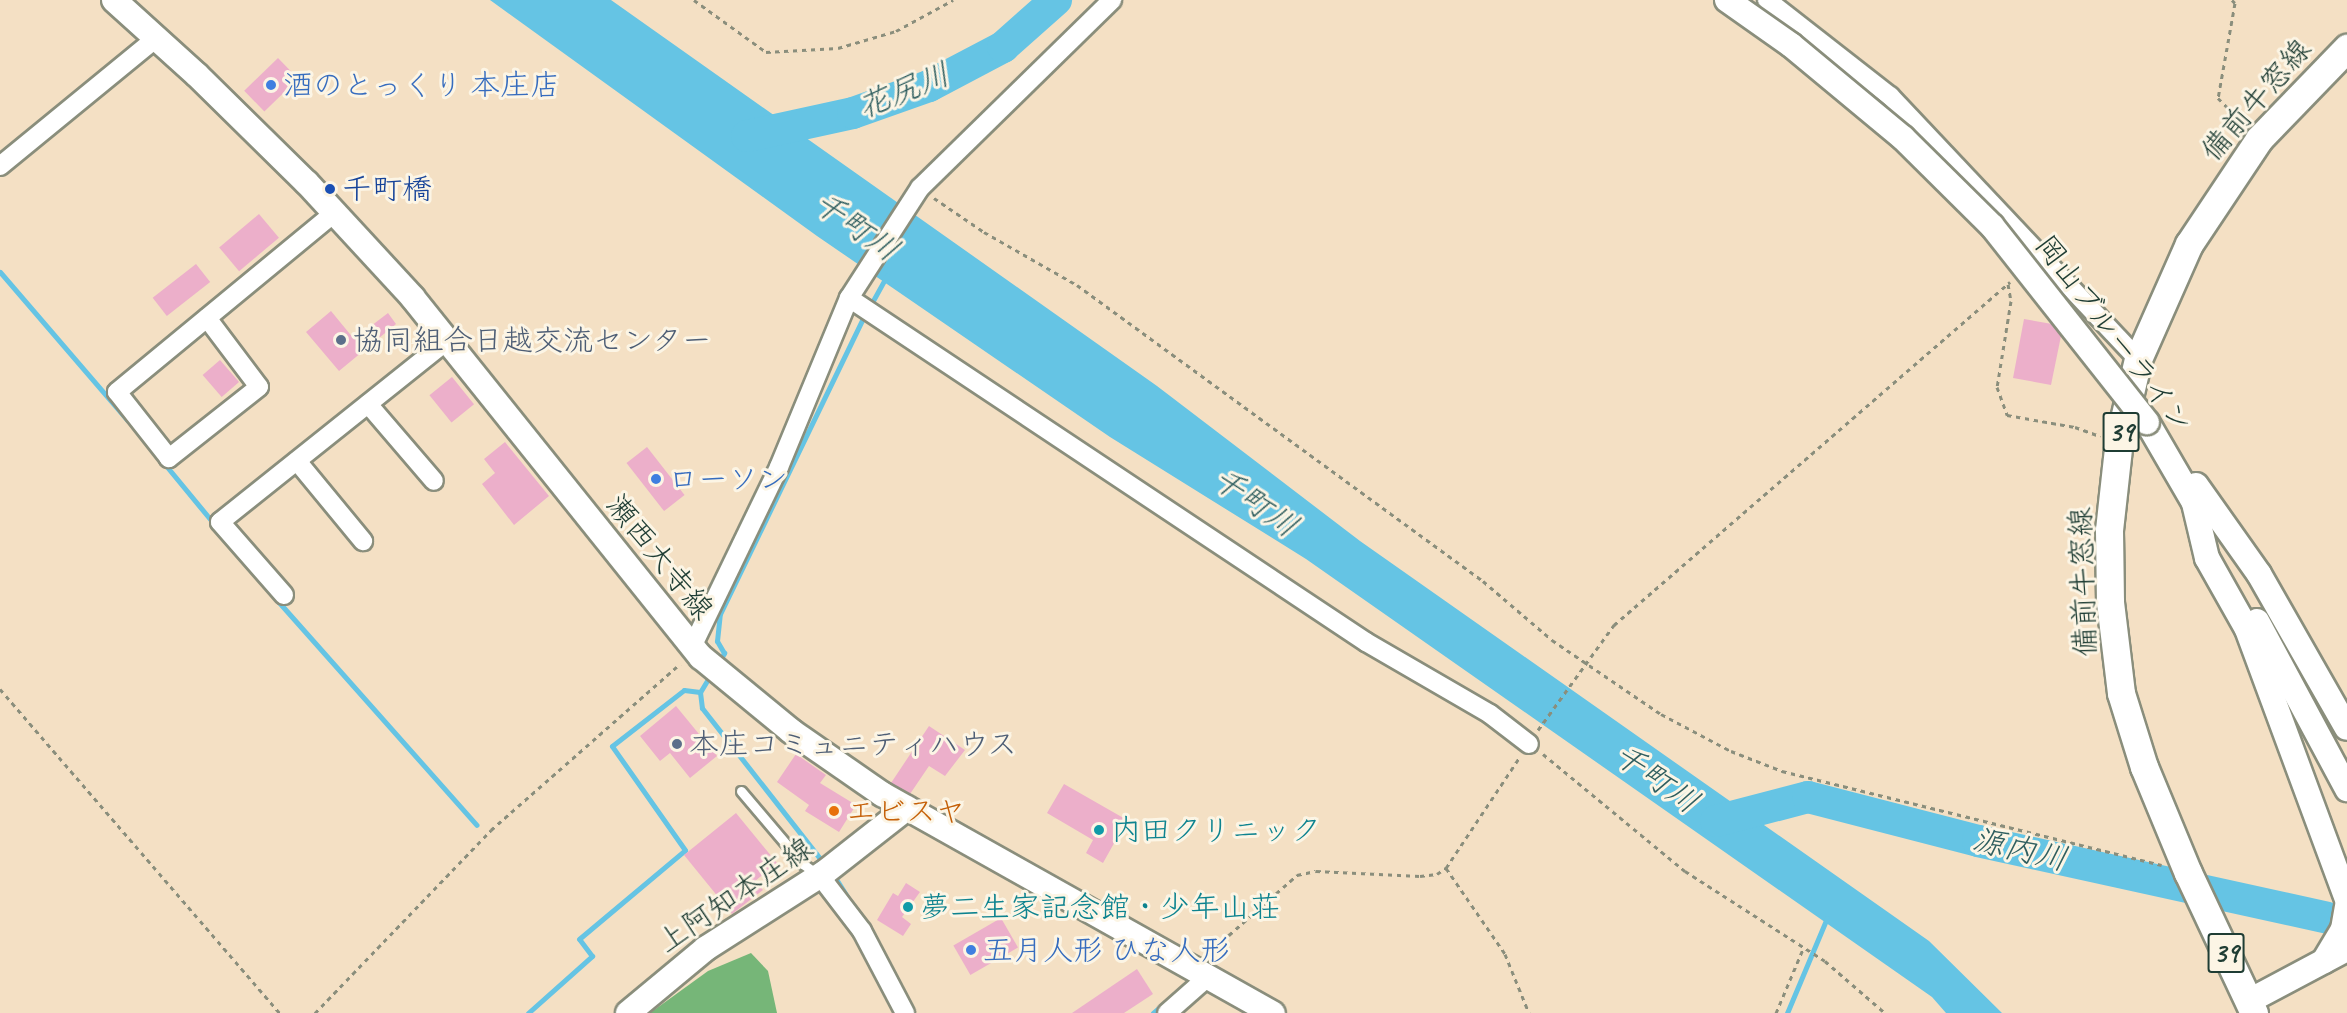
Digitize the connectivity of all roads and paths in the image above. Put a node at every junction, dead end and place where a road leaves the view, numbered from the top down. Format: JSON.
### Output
{"nodes":[{"id":1,"x":114,"y":0,"type":"edge"},
{"id":2,"x":694,"y":0,"type":"edge"},
{"id":3,"x":953,"y":0,"type":"edge"},
{"id":4,"x":1112,"y":0,"type":"edge"},
{"id":5,"x":1728,"y":0,"type":"edge"},
{"id":6,"x":1767,"y":0,"type":"edge"},
{"id":7,"x":2232,"y":0,"type":"edge"},
{"id":8,"x":155,"y":39,"type":"junction"},
{"id":9,"x":2347,"y":48,"type":"edge"},
{"id":10,"x":2259,"y":139,"type":"junction"},
{"id":11,"x":0,"y":166,"type":"edge"},
{"id":12,"x":916,"y":193,"type":"junction"},
{"id":13,"x":334,"y":213,"type":"junction"},
{"id":14,"x":2016,"y":277,"type":"dead end"},
{"id":15,"x":2008,"y":284,"type":"junction"},
{"id":16,"x":849,"y":298,"type":"junction"},
{"id":17,"x":207,"y":318,"type":"junction"},
{"id":18,"x":447,"y":341,"type":"junction"},
{"id":19,"x":2138,"y":359,"type":"junction"},
{"id":20,"x":368,"y":404,"type":"junction"},
{"id":21,"x":2147,"y":422,"type":"junction"},
{"id":22,"x":2119,"y":440,"type":"junction"},
{"id":23,"x":297,"y":461,"type":"junction"},
{"id":24,"x":434,"y":481,"type":"dead end"},
{"id":25,"x":2193,"y":499,"type":"junction"},
{"id":26,"x":363,"y":541,"type":"dead end"},
{"id":27,"x":284,"y":595,"type":"dead end"},
{"id":28,"x":697,"y":652,"type":"junction"},
{"id":29,"x":1585,"y":661,"type":"junction"},
{"id":30,"x":0,"y":689,"type":"edge"},
{"id":31,"x":2347,"y":728,"type":"edge"},
{"id":32,"x":1531,"y":742,"type":"junction"},
{"id":33,"x":2347,"y":789,"type":"edge"},
{"id":34,"x":741,"y":791,"type":"dead end"},
{"id":35,"x":907,"y":808,"type":"junction"},
{"id":36,"x":1446,"y":868,"type":"junction"},
{"id":37,"x":826,"y":871,"type":"junction"},
{"id":38,"x":2190,"y":877,"type":"junction"},
{"id":39,"x":2347,"y":900,"type":"edge"},
{"id":40,"x":2347,"y":906,"type":"edge"},
{"id":41,"x":2347,"y":949,"type":"edge"},
{"id":42,"x":1805,"y":950,"type":"junction"},
{"id":43,"x":2347,"y":962,"type":"edge"},
{"id":44,"x":2323,"y":963,"type":"junction"},
{"id":45,"x":1188,"y":964,"type":"junction"},
{"id":46,"x":1209,"y":976,"type":"junction"},
{"id":47,"x":2251,"y":1007,"type":"edge"},
{"id":48,"x":280,"y":1013,"type":"edge"},
{"id":49,"x":315,"y":1013,"type":"edge"},
{"id":50,"x":628,"y":1013,"type":"edge"},
{"id":51,"x":905,"y":1013,"type":"edge"},
{"id":52,"x":1167,"y":1013,"type":"edge"},
{"id":53,"x":1273,"y":1013,"type":"edge"},
{"id":54,"x":1529,"y":1013,"type":"edge"},
{"id":55,"x":1776,"y":1013,"type":"edge"},
{"id":56,"x":1885,"y":1013,"type":"edge"}],
"edges":[{"from":1,"to":8,"type":"main road","name":"瀬西大寺線"},
{"from":2,"to":3,"type":"path"},
{"from":4,"to":12,"type":"street"},
{"from":5,"to":21,"type":"main road","name":"岡山ブルーライン","bridge":true},
{"from":6,"to":19,"type":"street"},
{"from":7,"to":10,"type":"path"},
{"from":8,"to":11,"type":"street"},
{"from":8,"to":13,"type":"main road","name":"瀬西大寺線"},
{"from":9,"to":10,"type":"main road","name":"備前牛窓線","number":"39"},
{"from":10,"to":19,"type":"main road","name":"備前牛窓線","number":"39"},
{"from":12,"to":16,"type":"street"},
{"from":12,"to":29,"type":"path"},
{"from":13,"to":17,"type":"street"},
{"from":13,"to":18,"type":"main road","name":"瀬西大寺線"},
{"from":14,"to":15,"type":"path"},
{"from":15,"to":22,"type":"path"},
{"from":15,"to":29,"type":"path"},
{"from":16,"to":28,"type":"street"},
{"from":16,"to":32,"type":"street"},
{"from":17,"to":17,"type":"street"},
{"from":18,"to":20,"type":"street"},
{"from":18,"to":28,"type":"main road","name":"瀬西大寺線"},
{"from":19,"to":22,"type":"main road","name":"備前牛窓線","number":"39"},
{"from":20,"to":23,"type":"street"},
{"from":20,"to":24,"type":"street"},
{"from":21,"to":25,"type":"main road","name":"岡山ブルーライン"},
{"from":21,"to":31,"type":"main road"},
{"from":22,"to":38,"type":"main road","name":"備前牛窓線","number":"39"},
{"from":23,"to":26,"type":"street"},
{"from":23,"to":27,"type":"street"},
{"from":25,"to":33,"type":"main road","name":"岡山ブルーライン"},
{"from":25,"to":39,"type":"main road"},
{"from":28,"to":35,"type":"main road","name":"瀬西大寺線"},
{"from":28,"to":49,"type":"path"},
{"from":29,"to":32,"type":"path"},
{"from":29,"to":38,"type":"path"},
{"from":30,"to":48,"type":"path"},
{"from":32,"to":36,"type":"path"},
{"from":32,"to":42,"type":"path"},
{"from":34,"to":37,"type":"lane"},
{"from":35,"to":37,"type":"main road","name":"上阿知本庄線"},
{"from":35,"to":45,"type":"main road","name":"瀬西大寺線"},
{"from":36,"to":45,"type":"path"},
{"from":36,"to":54,"type":"path"},
{"from":37,"to":50,"type":"main road","name":"上阿知本庄線"},
{"from":37,"to":51,"type":"street"},
{"from":38,"to":47,"type":"main road","name":"備前牛窓線","number":"39"},
{"from":40,"to":44,"type":"main road"},
{"from":41,"to":44,"type":"main road"},
{"from":42,"to":55,"type":"path"},
{"from":42,"to":56,"type":"path"},
{"from":43,"to":44,"type":"main road"},
{"from":44,"to":47,"type":"main road"},
{"from":45,"to":46,"type":"main road","name":"瀬西大寺線"},
{"from":46,"to":52,"type":"street"},
{"from":46,"to":53,"type":"main road","name":"瀬西大寺線"}]}
